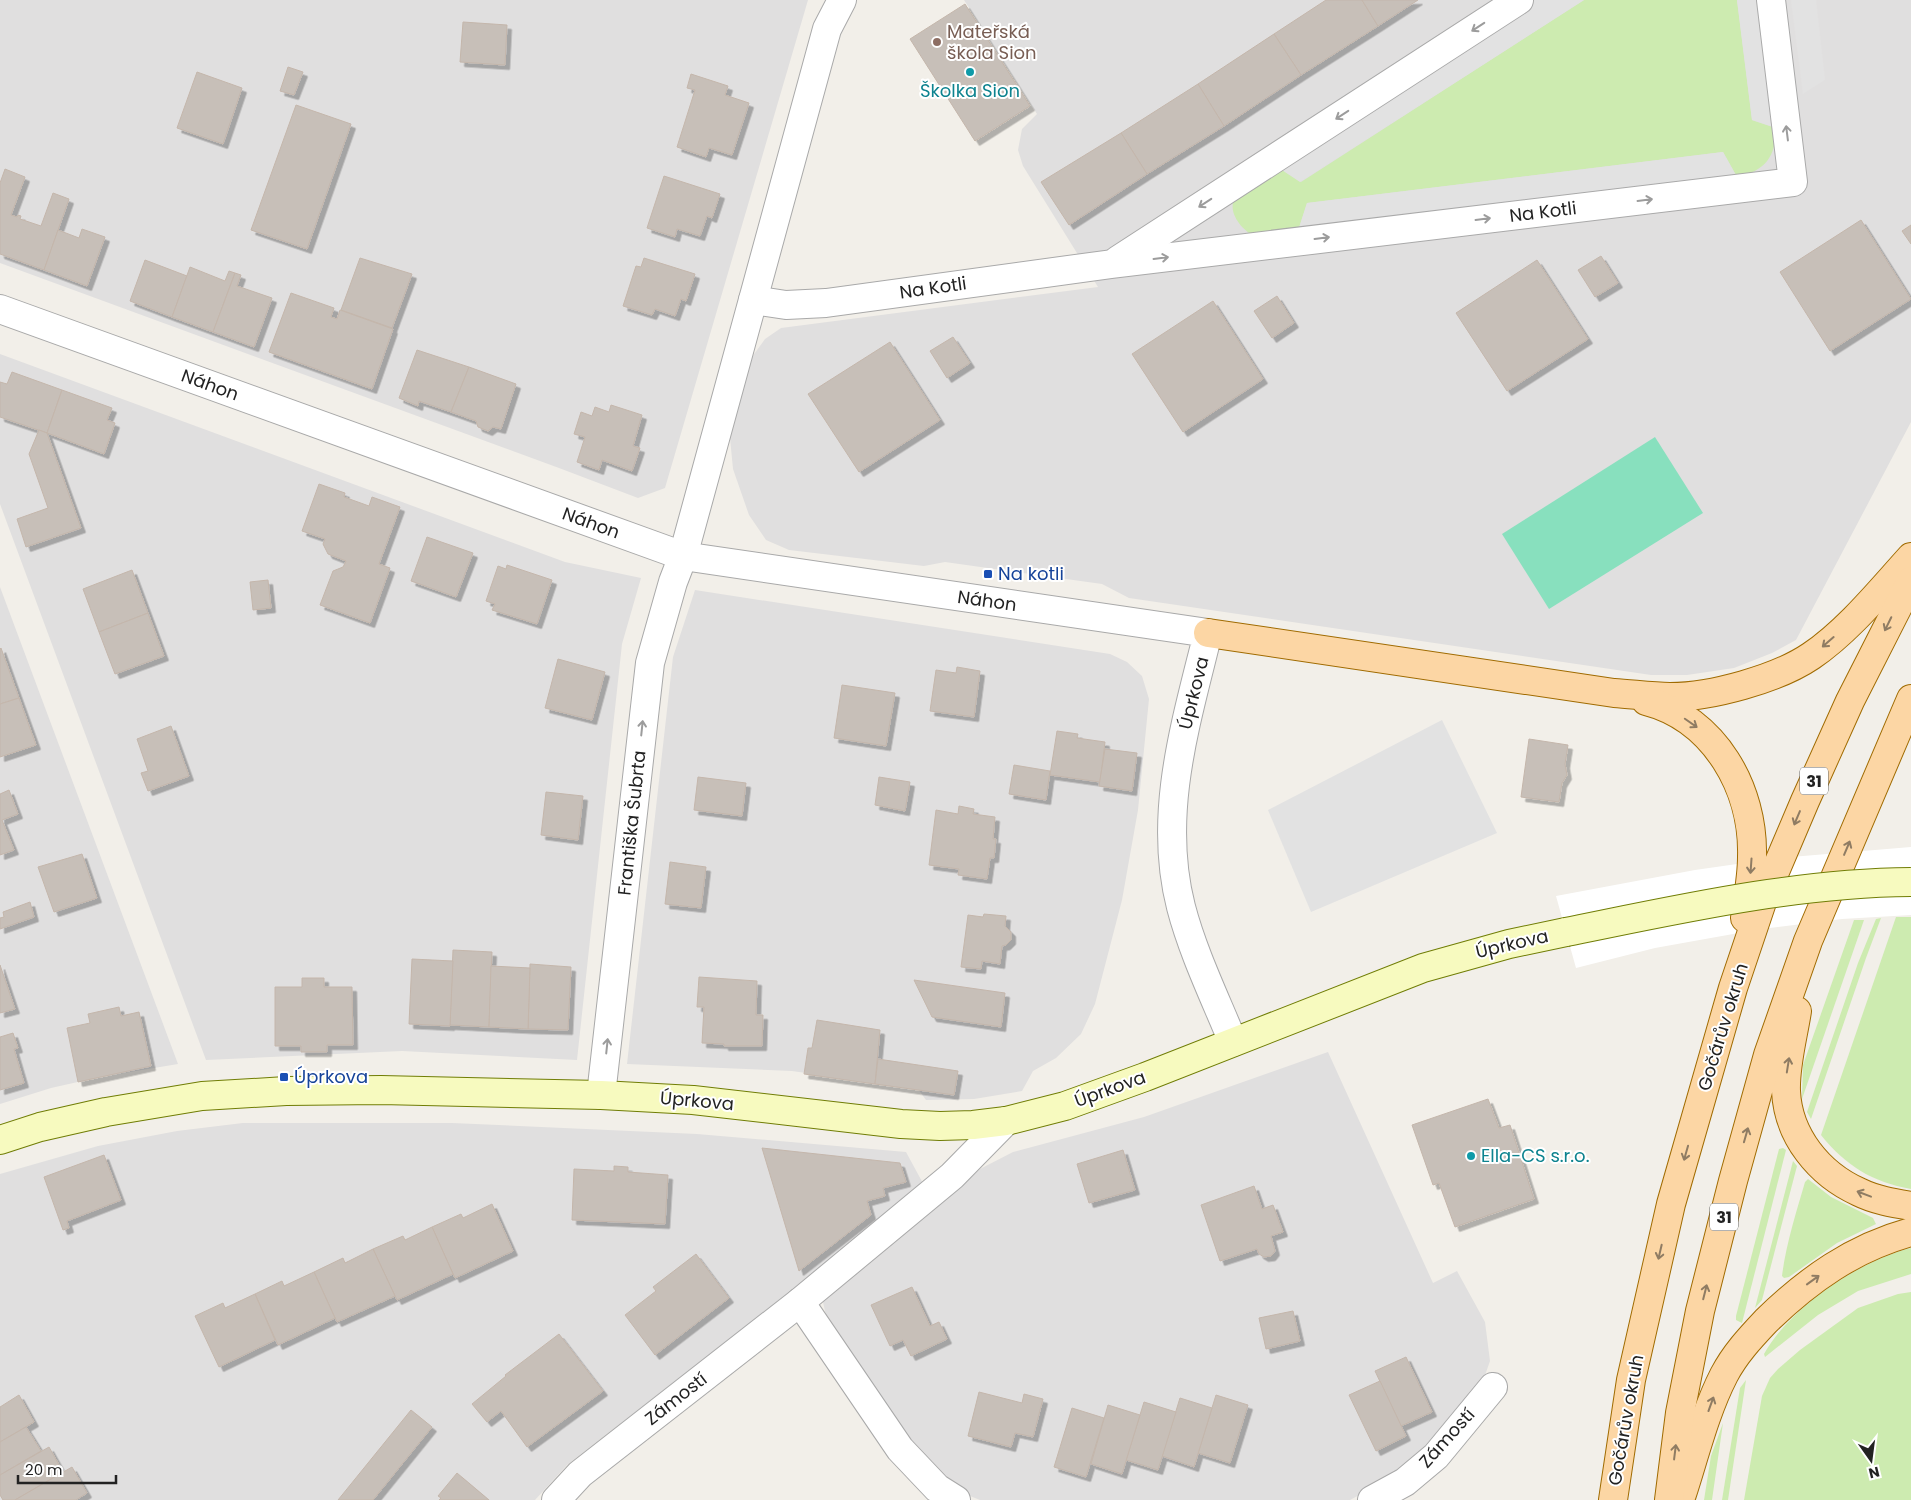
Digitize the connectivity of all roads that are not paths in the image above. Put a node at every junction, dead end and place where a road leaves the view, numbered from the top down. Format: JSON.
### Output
{"nodes":[{"id":1,"x":842,"y":0,"type":"edge"},
{"id":2,"x":1519,"y":0,"type":"edge"},
{"id":3,"x":1772,"y":0,"type":"edge"},
{"id":4,"x":1112,"y":264,"type":"junction"},
{"id":5,"x":753,"y":300,"type":"junction"},
{"id":6,"x":0,"y":309,"type":"edge"},
{"id":7,"x":683,"y":556,"type":"junction"},
{"id":8,"x":1911,"y":558,"type":"edge"},
{"id":9,"x":1911,"y":581,"type":"edge"},
{"id":10,"x":1208,"y":633,"type":"junction"},
{"id":11,"x":1614,"y":693,"type":"junction"},
{"id":12,"x":1911,"y":698,"type":"edge"},
{"id":13,"x":1911,"y":882,"type":"edge"},
{"id":14,"x":1808,"y":941,"type":"junction"},
{"id":15,"x":1733,"y":988,"type":"junction"},
{"id":16,"x":1233,"y":1042,"type":"junction"},
{"id":17,"x":601,"y":1095,"type":"junction"},
{"id":18,"x":1006,"y":1121,"type":"junction"},
{"id":19,"x":0,"y":1140,"type":"edge"},
{"id":20,"x":1911,"y":1206,"type":"edge"},
{"id":21,"x":1911,"y":1232,"type":"edge"},
{"id":22,"x":800,"y":1302,"type":"junction"},
{"id":23,"x":1493,"y":1387,"type":"dead end"},
{"id":24,"x":556,"y":1500,"type":"edge"},
{"id":25,"x":956,"y":1500,"type":"edge"},
{"id":26,"x":1372,"y":1500,"type":"edge"},
{"id":27,"x":1613,"y":1500,"type":"edge"},
{"id":28,"x":1669,"y":1500,"type":"edge"},
{"id":29,"x":1680,"y":1500,"type":"edge"}],
"edges":[{"from":1,"to":5,"type":"street"},
{"from":2,"to":4,"type":"street","name":"Na Kotli","one_way":true},
{"from":4,"to":3,"type":"street","name":"Na Kotli","one_way":true},
{"from":4,"to":5,"type":"street","name":"Na Kotli"},
{"from":5,"to":7,"type":"street"},
{"from":6,"to":7,"type":"street","name":"Náhon"},
{"from":7,"to":10,"type":"street","name":"Náhon"},
{"from":17,"to":7,"type":"street","name":"Františka Šubrta","one_way":true},
{"from":8,"to":11,"type":"main road","one_way":true},
{"from":9,"to":15,"type":"main road","name":"Gočárův okruh","number":"31","one_way":true},
{"from":10,"to":11,"type":"main road"},
{"from":10,"to":16,"type":"street","name":"Úprkova"},
{"from":11,"to":15,"type":"main road","one_way":true},
{"from":14,"to":12,"type":"main road","number":"31","one_way":true},
{"from":13,"to":16,"type":"street","name":"Úprkova","bridge":true},
{"from":20,"to":14,"type":"main road","one_way":true},
{"from":28,"to":14,"type":"main road","number":"31","one_way":true},
{"from":15,"to":27,"type":"main road","name":"Gočárův okruh","number":"31","one_way":true},
{"from":16,"to":18,"type":"street","name":"Úprkova"},
{"from":17,"to":18,"type":"street","name":"Úprkova"},
{"from":17,"to":19,"type":"street","name":"Úprkova"},
{"from":18,"to":22,"type":"street","name":"Zámostí"},
{"from":29,"to":21,"type":"main road","one_way":true},
{"from":22,"to":24,"type":"street","name":"Zámostí"},
{"from":22,"to":25,"type":"street"},
{"from":23,"to":26,"type":"street","name":"Zámostí"}]}
